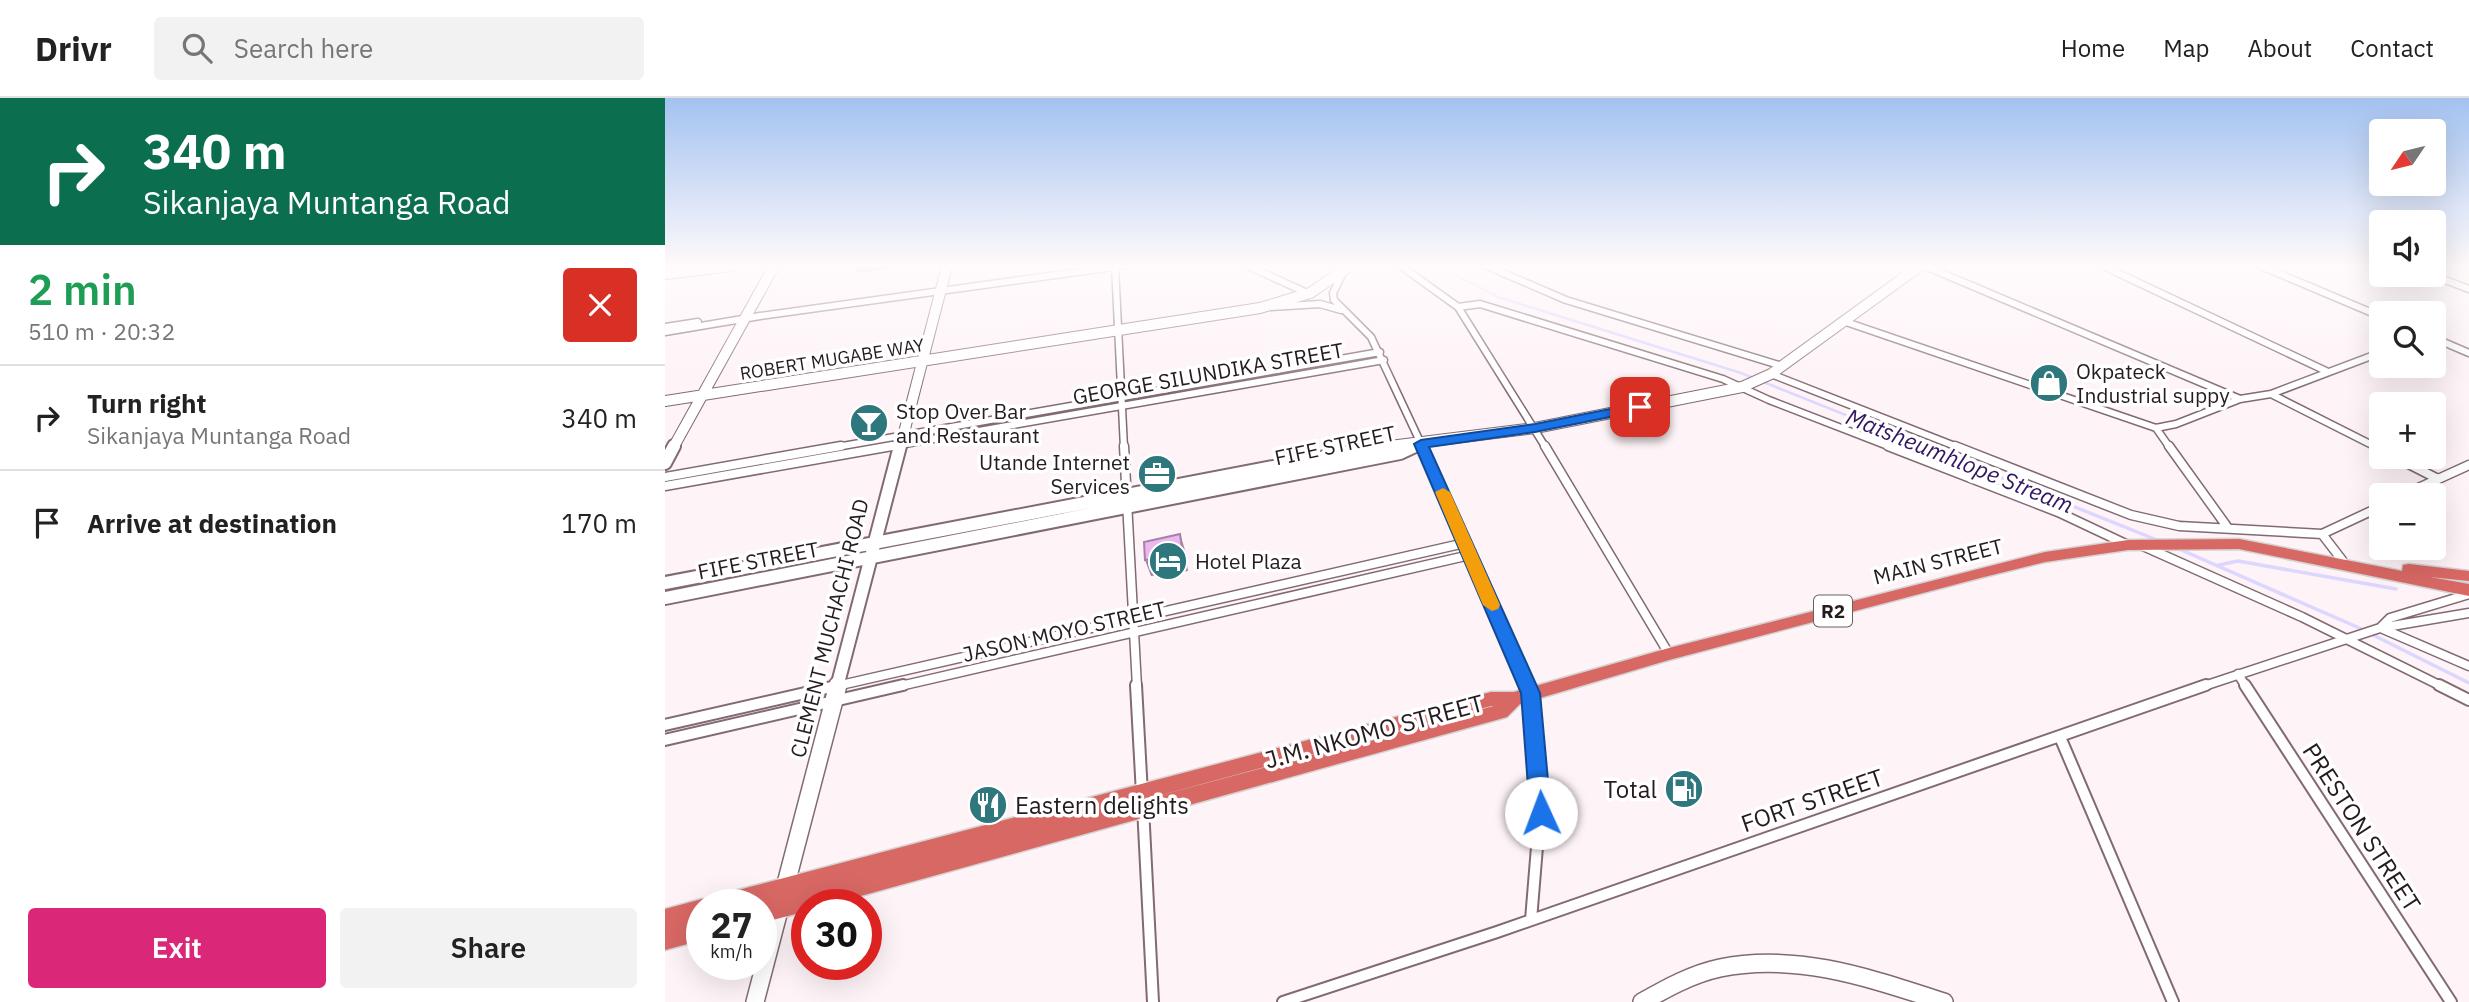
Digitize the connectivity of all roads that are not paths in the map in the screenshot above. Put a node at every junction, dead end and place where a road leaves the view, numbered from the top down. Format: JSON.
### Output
{"nodes":[{"id":1,"x":750,"y":308,"type":"edge"},
{"id":2,"x":818,"y":308,"type":"edge"},
{"id":3,"x":935,"y":308,"type":"edge"},
{"id":4,"x":1118,"y":308,"type":"edge"},
{"id":5,"x":1222,"y":308,"type":"edge"},
{"id":6,"x":1259,"y":308,"type":"edge"},
{"id":7,"x":1333,"y":308,"type":"edge"},
{"id":8,"x":1342,"y":308,"type":"edge"},
{"id":9,"x":1459,"y":308,"type":"edge"},
{"id":10,"x":1494,"y":308,"type":"edge"},
{"id":11,"x":1593,"y":308,"type":"edge"},
{"id":12,"x":1866,"y":308,"type":"edge"},
{"id":13,"x":2023,"y":308,"type":"edge"},
{"id":14,"x":2192,"y":308,"type":"edge"},
{"id":15,"x":1347,"y":313,"type":"junction"},
{"id":16,"x":745,"y":318,"type":"junction"},
{"id":17,"x":1846,"y":323,"type":"junction"},
{"id":18,"x":665,"y":327,"type":"edge"},
{"id":19,"x":1118,"y":327,"type":"junction"},
{"id":20,"x":665,"y":332,"type":"edge"},
{"id":21,"x":2446,"y":343,"type":"edge"},
{"id":22,"x":2469,"y":353,"type":"edge"},
{"id":23,"x":1382,"y":356,"type":"junction"},
{"id":24,"x":922,"y":357,"type":"junction"},
{"id":25,"x":2369,"y":357,"type":"edge"},
{"id":26,"x":1782,"y":366,"type":"junction"},
{"id":27,"x":2326,"y":372,"type":"junction"},
{"id":28,"x":1769,"y":376,"type":"junction"},
{"id":29,"x":1745,"y":386,"type":"junction"},
{"id":30,"x":704,"y":391,"type":"junction"},
{"id":31,"x":665,"y":394,"type":"edge"},
{"id":32,"x":2271,"y":394,"type":"junction"},
{"id":33,"x":2240,"y":399,"type":"junction"},
{"id":34,"x":665,"y":401,"type":"edge"},
{"id":35,"x":1122,"y":402,"type":"junction"},
{"id":36,"x":1535,"y":428,"type":"junction"},
{"id":37,"x":2156,"y":428,"type":"junction"},
{"id":38,"x":901,"y":440,"type":"junction"},
{"id":39,"x":2369,"y":443,"type":"edge"},
{"id":40,"x":1421,"y":444,"type":"junction"},
{"id":41,"x":665,"y":463,"type":"edge"},
{"id":42,"x":2469,"y":465,"type":"edge"},
{"id":43,"x":2418,"y":469,"type":"edge"},
{"id":44,"x":665,"y":477,"type":"edge"},
{"id":45,"x":2438,"y":479,"type":"junction"},
{"id":46,"x":2429,"y":483,"type":"edge"},
{"id":47,"x":665,"y":486,"type":"edge"},
{"id":48,"x":1127,"y":501,"type":"junction"},
{"id":49,"x":2369,"y":512,"type":"edge"},
{"id":50,"x":2228,"y":528,"type":"junction"},
{"id":51,"x":2322,"y":534,"type":"junction"},
{"id":52,"x":1465,"y":543,"type":"junction"},
{"id":53,"x":2141,"y":544,"type":"junction"},
{"id":54,"x":872,"y":551,"type":"junction"},
{"id":55,"x":2299,"y":554,"type":"junction"},
{"id":56,"x":1470,"y":555,"type":"junction"},
{"id":57,"x":2342,"y":560,"type":"junction"},
{"id":58,"x":2469,"y":576,"type":"edge"},
{"id":59,"x":665,"y":583,"type":"edge"},
{"id":60,"x":2469,"y":592,"type":"edge"},
{"id":61,"x":665,"y":598,"type":"edge"},
{"id":62,"x":2469,"y":613,"type":"edge"},
{"id":63,"x":1133,"y":619,"type":"junction"},
{"id":64,"x":2378,"y":628,"type":"junction"},
{"id":65,"x":1134,"y":632,"type":"junction"},
{"id":66,"x":2350,"y":638,"type":"junction"},
{"id":67,"x":1669,"y":654,"type":"junction"},
{"id":68,"x":2469,"y":666,"type":"edge"},
{"id":69,"x":2238,"y":674,"type":"junction"},
{"id":70,"x":838,"y":686,"type":"junction"},
{"id":71,"x":1522,"y":696,"type":"junction"},
{"id":72,"x":2469,"y":700,"type":"edge"},
{"id":73,"x":834,"y":701,"type":"junction"},
{"id":74,"x":665,"y":725,"type":"edge"},
{"id":75,"x":2060,"y":737,"type":"junction"},
{"id":76,"x":665,"y":740,"type":"edge"},
{"id":77,"x":1142,"y":801,"type":"junction"},
{"id":78,"x":786,"y":887,"type":"junction"},
{"id":79,"x":777,"y":889,"type":"edge"},
{"id":80,"x":777,"y":901,"type":"edge"},
{"id":81,"x":777,"y":909,"type":"edge"},
{"id":82,"x":686,"y":913,"type":"edge"},
{"id":83,"x":665,"y":919,"type":"edge"},
{"id":84,"x":1531,"y":920,"type":"junction"},
{"id":85,"x":686,"y":933,"type":"edge"},
{"id":86,"x":665,"y":939,"type":"edge"},
{"id":87,"x":759,"y":980,"type":"edge"},
{"id":88,"x":755,"y":1002,"type":"edge"},
{"id":89,"x":1153,"y":1002,"type":"edge"},
{"id":90,"x":1283,"y":1002,"type":"edge"},
{"id":91,"x":1642,"y":1002,"type":"edge"},
{"id":92,"x":1944,"y":1002,"type":"edge"},
{"id":93,"x":2173,"y":1002,"type":"edge"},
{"id":94,"x":2451,"y":1002,"type":"edge"}],
"edges":[{"from":1,"to":16,"type":"street"},
{"from":2,"to":16,"type":"street"},
{"from":3,"to":24,"type":"street","name":"CLEMENT MUCHACHI ROAD"},
{"from":4,"to":19,"type":"street"},
{"from":5,"to":19,"type":"street","name":"ROBERT MUGABE WAY"},
{"from":6,"to":19,"type":"street","name":"ROBERT MUGABE WAY"},
{"from":7,"to":15,"type":"street"},
{"from":8,"to":15,"type":"street"},
{"from":9,"to":36,"type":"street"},
{"from":10,"to":29,"type":"street"},
{"from":11,"to":26,"type":"street"},
{"from":12,"to":17,"type":"street","name":"FIFE STREET"},
{"from":13,"to":33,"type":"street"},
{"from":14,"to":27,"type":"street"},
{"from":15,"to":23,"type":"street"},
{"from":16,"to":18,"type":"street"},
{"from":16,"to":20,"type":"street"},
{"from":16,"to":30,"type":"street"},
{"from":17,"to":26,"type":"street","name":"FIFE STREET"},
{"from":17,"to":37,"type":"street"},
{"from":19,"to":24,"type":"street","name":"ROBERT MUGABE WAY"},
{"from":19,"to":35,"type":"street"},
{"from":21,"to":22,"type":"street"},
{"from":23,"to":35,"type":"street","name":"GEORGE SILUNDIKA STREET"},
{"from":23,"to":40,"type":"street"},
{"from":24,"to":30,"type":"street","name":"ROBERT MUGABE WAY"},
{"from":24,"to":38,"type":"street","name":"CLEMENT MUCHACHI ROAD"},
{"from":25,"to":27,"type":"street"},
{"from":26,"to":28,"type":"street","name":"FIFE STREET"},
{"from":27,"to":32,"type":"street"},
{"from":28,"to":29,"type":"street","name":"FIFE STREET"},
{"from":28,"to":50,"type":"street"},
{"from":29,"to":36,"type":"street","name":"FIFE STREET"},
{"from":29,"to":53,"type":"street"},
{"from":30,"to":31,"type":"street","name":"ROBERT MUGABE WAY"},
{"from":30,"to":34,"type":"street","name":"ROBERT MUGABE WAY"},
{"from":30,"to":41,"type":"street"},
{"from":32,"to":33,"type":"street"},
{"from":32,"to":39,"type":"street"},
{"from":33,"to":37,"type":"street"},
{"from":35,"to":38,"type":"street","name":"GEORGE SILUNDIKA STREET"},
{"from":35,"to":48,"type":"street"},
{"from":36,"to":40,"type":"street","name":"FIFE STREET"},
{"from":36,"to":67,"type":"street"},
{"from":37,"to":50,"type":"street"},
{"from":38,"to":44,"type":"street","name":"GEORGE SILUNDIKA STREET"},
{"from":38,"to":47,"type":"street","name":"GEORGE SILUNDIKA STREET"},
{"from":38,"to":54,"type":"street","name":"CLEMENT MUCHACHI ROAD"},
{"from":40,"to":48,"type":"street","name":"FIFE STREET"},
{"from":40,"to":52,"type":"street"},
{"from":42,"to":45,"type":"street"},
{"from":43,"to":45,"type":"street"},
{"from":45,"to":46,"type":"street"},
{"from":48,"to":54,"type":"street","name":"FIFE STREET"},
{"from":48,"to":63,"type":"street"},
{"from":49,"to":51,"type":"street"},
{"from":50,"to":51,"type":"street"},
{"from":51,"to":57,"type":"street"},
{"from":52,"to":56,"type":"street"},
{"from":52,"to":63,"type":"street","name":"JASON MOYO STREET"},
{"from":53,"to":55,"type":"highway","name":"MAIN STREET","number":"R2"},
{"from":53,"to":66,"type":"street"},
{"from":53,"to":67,"type":"highway","name":"MAIN STREET","number":"R2"},
{"from":54,"to":59,"type":"street","name":"FIFE STREET"},
{"from":54,"to":61,"type":"street","name":"FIFE STREET"},
{"from":54,"to":70,"type":"street","name":"CLEMENT MUCHACHI ROAD"},
{"from":55,"to":57,"type":"highway","number":"R2"},
{"from":55,"to":60,"type":"highway","number":"R2"},
{"from":56,"to":65,"type":"street","name":"JASON MOYO STREET"},
{"from":56,"to":71,"type":"street"},
{"from":57,"to":58,"type":"highway","number":"R2"},
{"from":60,"to":64,"type":"street"},
{"from":62,"to":64,"type":"street"},
{"from":63,"to":65,"type":"street"},
{"from":63,"to":70,"type":"street","name":"JASON MOYO STREET"},
{"from":64,"to":66,"type":"street","name":"FORT STREET"},
{"from":64,"to":68,"type":"street"},
{"from":65,"to":73,"type":"street","name":"JASON MOYO STREET"},
{"from":65,"to":77,"type":"street"},
{"from":66,"to":69,"type":"street","name":"FORT STREET"},
{"from":66,"to":72,"type":"street"},
{"from":67,"to":71,"type":"highway","name":"MAIN STREET","number":"R2"},
{"from":69,"to":75,"type":"street","name":"FORT STREET"},
{"from":69,"to":94,"type":"street","name":"PRESTON STREET"},
{"from":70,"to":73,"type":"street","name":"CLEMENT MUCHACHI ROAD"},
{"from":70,"to":74,"type":"street","name":"JASON MOYO STREET"},
{"from":71,"to":77,"type":"highway","name":"J.M. NKOMO STREET","number":"R2"},
{"from":71,"to":84,"type":"street"},
{"from":73,"to":76,"type":"street","name":"JASON MOYO STREET"},
{"from":73,"to":78,"type":"street","name":"CLEMENT MUCHACHI ROAD"},
{"from":75,"to":84,"type":"street","name":"FORT STREET"},
{"from":75,"to":93,"type":"street"},
{"from":77,"to":78,"type":"highway","name":"J.M. NKOMO STREET","number":"R2"},
{"from":77,"to":81,"type":"highway","name":"J.M. NKOMO STREET","number":"R2"},
{"from":77,"to":89,"type":"street"},
{"from":78,"to":79,"type":"highway","name":"J.M. NKOMO STREET","number":"R2"},
{"from":78,"to":80,"type":"street","name":"CLEMENT MUCHACHI ROAD"},
{"from":82,"to":83,"type":"highway"},
{"from":84,"to":90,"type":"street","name":"FORT STREET"},
{"from":85,"to":86,"type":"highway"},
{"from":87,"to":88,"type":"street","name":"CLEMENT MUCHACHI ROAD"},
{"from":91,"to":92,"type":"street"}]}
